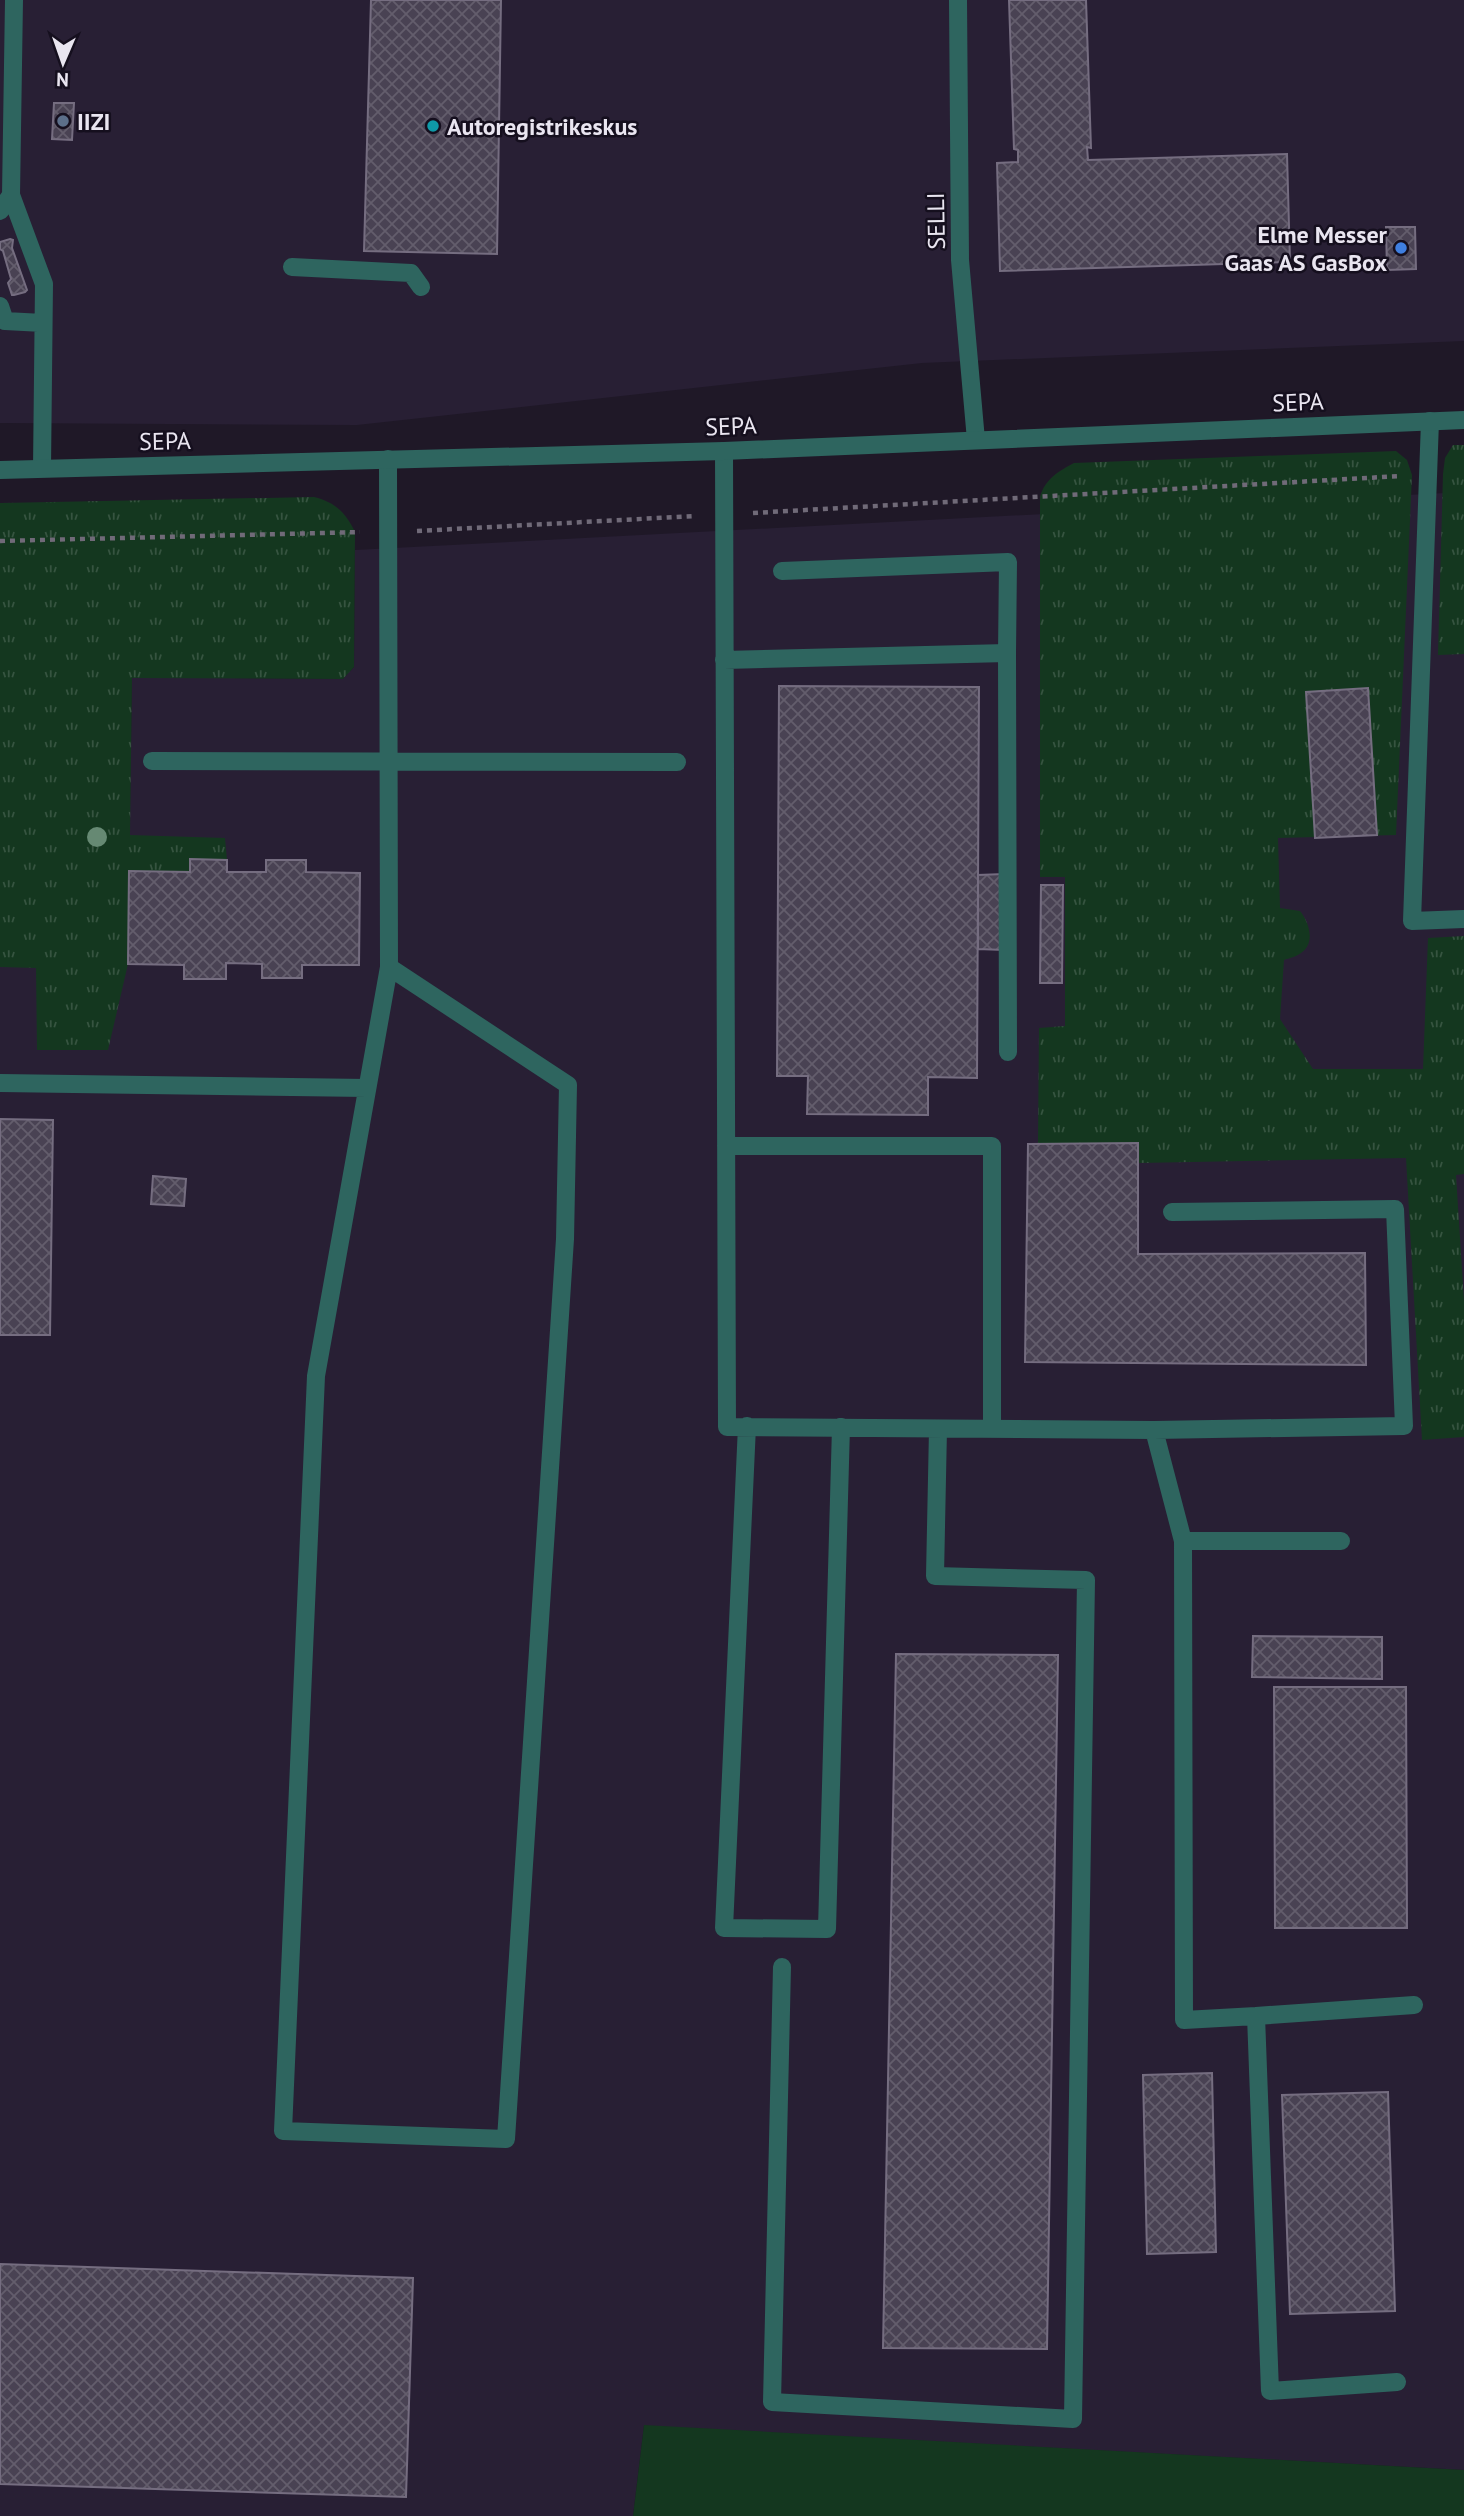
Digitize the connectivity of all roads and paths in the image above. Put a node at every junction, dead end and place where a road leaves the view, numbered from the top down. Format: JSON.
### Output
{"nodes":[{"id":1,"x":14,"y":0,"type":"edge"},
{"id":2,"x":958,"y":0,"type":"edge"},
{"id":3,"x":10,"y":195,"type":"junction"},
{"id":4,"x":0,"y":211,"type":"edge"},
{"id":5,"x":292,"y":267,"type":"dead end"},
{"id":6,"x":421,"y":287,"type":"dead end"},
{"id":7,"x":0,"y":306,"type":"edge"},
{"id":8,"x":43,"y":323,"type":"junction"},
{"id":9,"x":1464,"y":420,"type":"edge"},
{"id":10,"x":1430,"y":421,"type":"junction"},
{"id":11,"x":976,"y":440,"type":"junction"},
{"id":12,"x":724,"y":451,"type":"junction"},
{"id":13,"x":388,"y":459,"type":"junction"},
{"id":14,"x":42,"y":468,"type":"junction"},
{"id":15,"x":0,"y":470,"type":"edge"},
{"id":16,"x":782,"y":571,"type":"dead end"},
{"id":17,"x":1007,"y":653,"type":"junction"},
{"id":18,"x":724,"y":660,"type":"junction"},
{"id":19,"x":152,"y":761,"type":"dead end"},
{"id":20,"x":389,"y":762,"type":"junction"},
{"id":21,"x":677,"y":762,"type":"dead end"},
{"id":22,"x":1464,"y":919,"type":"edge"},
{"id":23,"x":389,"y":967,"type":"junction"},
{"id":24,"x":1008,"y":1052,"type":"dead end"},
{"id":25,"x":0,"y":1083,"type":"edge"},
{"id":26,"x":367,"y":1088,"type":"junction"},
{"id":27,"x":726,"y":1146,"type":"junction"},
{"id":28,"x":1172,"y":1212,"type":"dead end"},
{"id":29,"x":747,"y":1426,"type":"junction"},
{"id":30,"x":841,"y":1427,"type":"junction"},
{"id":31,"x":938,"y":1429,"type":"junction"},
{"id":32,"x":992,"y":1429,"type":"junction"},
{"id":33,"x":1154,"y":1430,"type":"junction"},
{"id":34,"x":1183,"y":1541,"type":"junction"},
{"id":35,"x":1341,"y":1541,"type":"dead end"},
{"id":36,"x":782,"y":1967,"type":"dead end"},
{"id":37,"x":1414,"y":2005,"type":"dead end"},
{"id":38,"x":1256,"y":2016,"type":"junction"},
{"id":39,"x":1397,"y":2382,"type":"dead end"}],
"edges":[{"from":1,"to":3,"type":"street"},
{"from":2,"to":11,"type":"street","name":"SELLI"},
{"from":3,"to":4,"type":"street"},
{"from":3,"to":8,"type":"street"},
{"from":5,"to":6,"type":"street"},
{"from":7,"to":8,"type":"street"},
{"from":8,"to":14,"type":"street"},
{"from":9,"to":10,"type":"street","name":"SEPA"},
{"from":10,"to":11,"type":"street","name":"SEPA"},
{"from":10,"to":22,"type":"street"},
{"from":11,"to":12,"type":"street","name":"SEPA"},
{"from":12,"to":13,"type":"street","name":"SEPA"},
{"from":12,"to":18,"type":"street"},
{"from":13,"to":14,"type":"street","name":"SEPA"},
{"from":13,"to":20,"type":"street"},
{"from":14,"to":15,"type":"street","name":"SEPA"},
{"from":16,"to":17,"type":"street"},
{"from":17,"to":18,"type":"street"},
{"from":17,"to":24,"type":"street"},
{"from":18,"to":27,"type":"street"},
{"from":19,"to":20,"type":"street"},
{"from":20,"to":21,"type":"street"},
{"from":20,"to":23,"type":"street"},
{"from":23,"to":26,"type":"street"},
{"from":23,"to":26,"type":"street"},
{"from":25,"to":26,"type":"street"},
{"from":27,"to":29,"type":"street"},
{"from":27,"to":32,"type":"street"},
{"from":28,"to":33,"type":"street"},
{"from":29,"to":30,"type":"street"},
{"from":29,"to":30,"type":"street"},
{"from":30,"to":31,"type":"street"},
{"from":31,"to":32,"type":"street"},
{"from":31,"to":36,"type":"street"},
{"from":32,"to":33,"type":"street"},
{"from":33,"to":34,"type":"street"},
{"from":34,"to":35,"type":"street"},
{"from":34,"to":38,"type":"street"},
{"from":37,"to":38,"type":"street"},
{"from":38,"to":39,"type":"street"}]}
